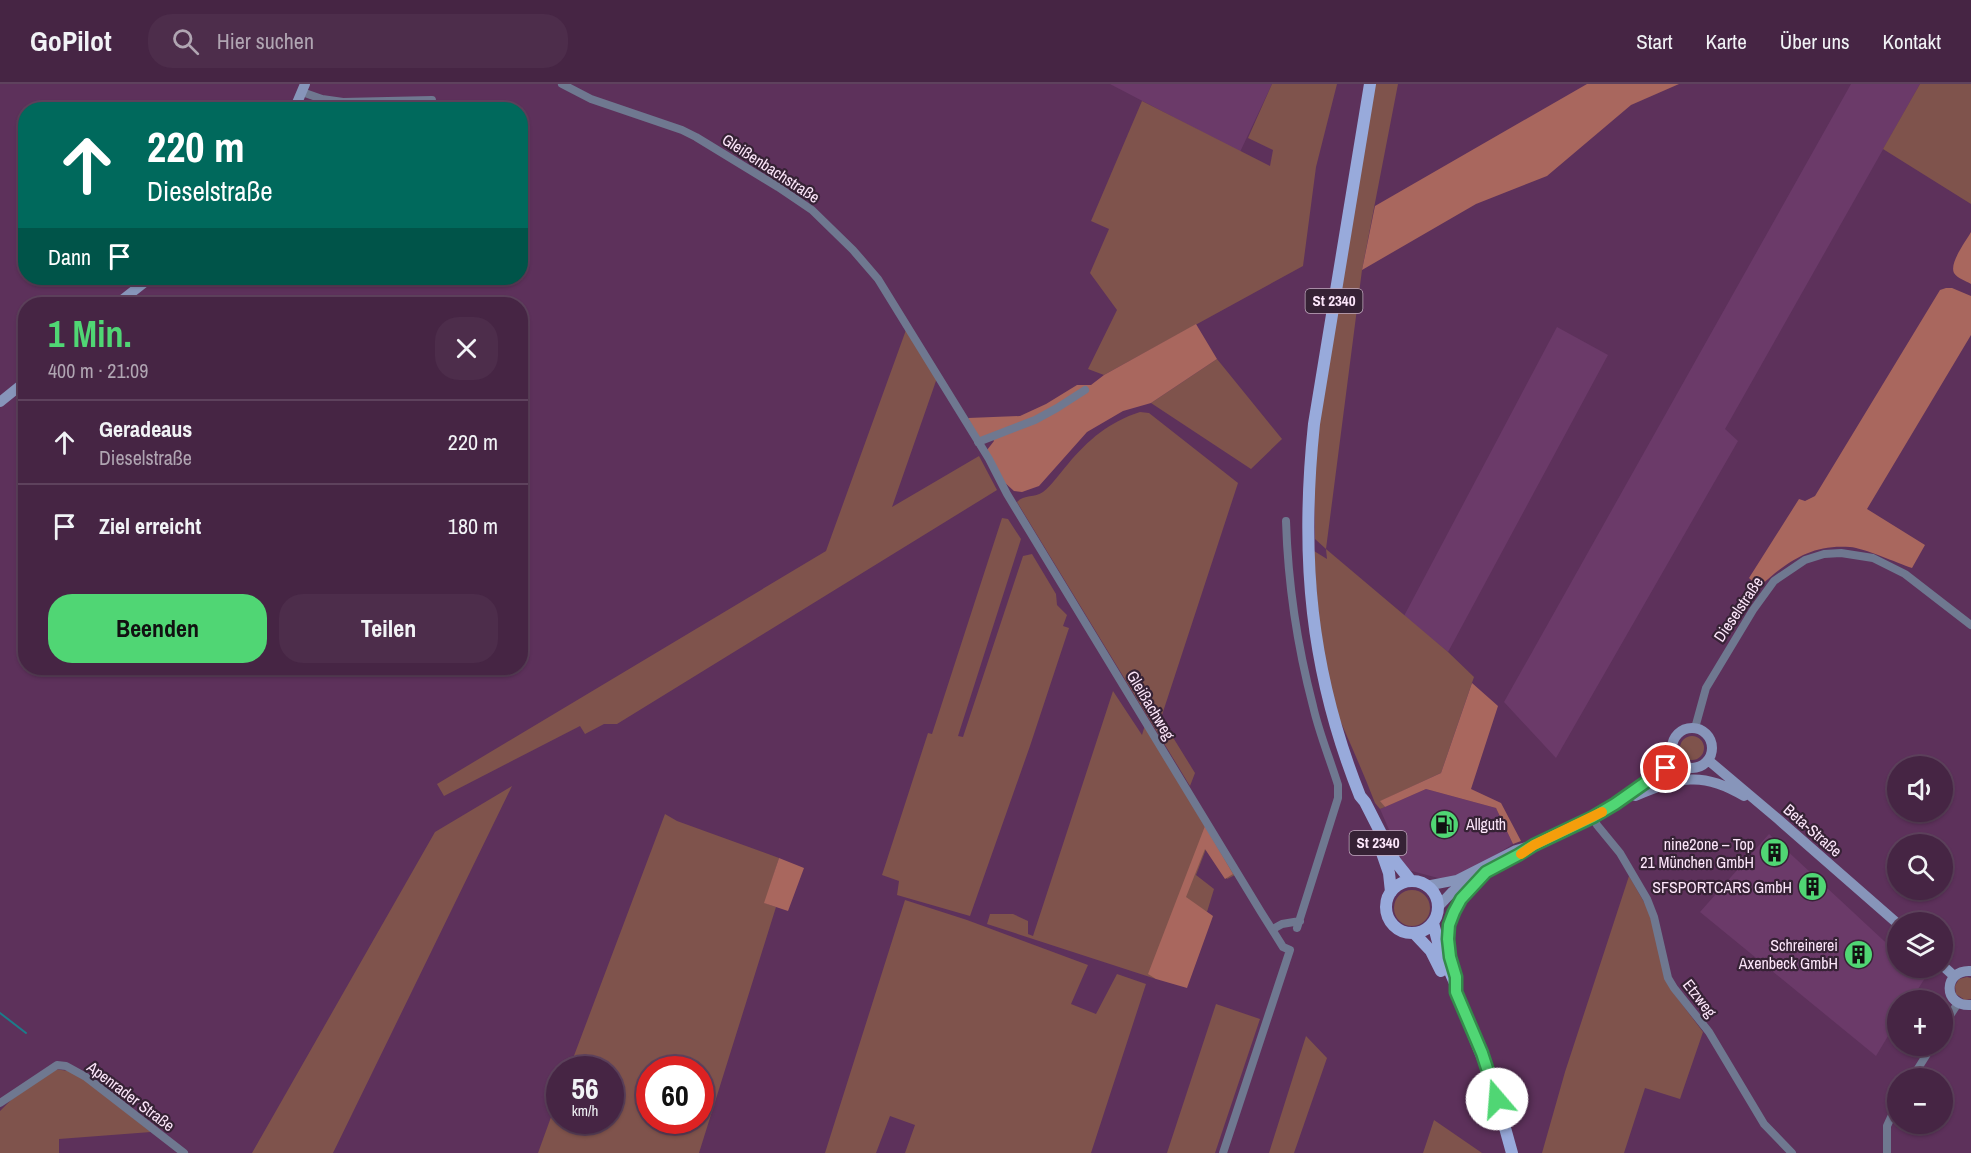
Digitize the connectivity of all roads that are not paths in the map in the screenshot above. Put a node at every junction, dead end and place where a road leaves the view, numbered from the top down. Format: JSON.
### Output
{"nodes":[{"id":1,"x":562,"y":84,"type":"edge"},
{"id":2,"x":1370,"y":84,"type":"edge"},
{"id":3,"x":304,"y":88,"type":"edge"},
{"id":4,"x":432,"y":100,"type":"dead end"},
{"id":5,"x":298,"y":102,"type":"edge"},
{"id":6,"x":141,"y":285,"type":"edge"},
{"id":7,"x":126,"y":297,"type":"edge"},
{"id":8,"x":18,"y":387,"type":"edge"},
{"id":9,"x":1085,"y":390,"type":"dead end"},
{"id":10,"x":0,"y":402,"type":"edge"},
{"id":11,"x":978,"y":442,"type":"junction"},
{"id":12,"x":1007,"y":494,"type":"joint"},
{"id":13,"x":1286,"y":521,"type":"dead end"},
{"id":14,"x":1971,"y":625,"type":"edge"},
{"id":15,"x":1695,"y":728,"type":"junction"},
{"id":16,"x":1676,"y":760,"type":"junction"},
{"id":17,"x":1708,"y":760,"type":"junction"},
{"id":18,"x":1360,"y":796,"type":"junction"},
{"id":19,"x":1615,"y":804,"type":"junction"},
{"id":20,"x":1763,"y":806,"type":"junction"},
{"id":21,"x":1593,"y":817,"type":"junction"},
{"id":22,"x":1534,"y":845,"type":"junction"},
{"id":23,"x":1486,"y":872,"type":"junction"},
{"id":24,"x":1411,"y":881,"type":"junction"},
{"id":25,"x":1426,"y":886,"type":"junction"},
{"id":26,"x":1391,"y":892,"type":"junction"},
{"id":27,"x":1438,"y":907,"type":"junction"},
{"id":28,"x":1887,"y":914,"type":"edge"},
{"id":29,"x":1433,"y":923,"type":"junction"},
{"id":30,"x":1274,"y":929,"type":"junction"},
{"id":31,"x":1414,"y":933,"type":"junction"},
{"id":32,"x":1970,"y":970,"type":"edge"},
{"id":33,"x":1954,"y":976,"type":"joint"},
{"id":34,"x":1456,"y":988,"type":"junction"},
{"id":35,"x":1958,"y":1003,"type":"junction"},
{"id":36,"x":1971,"y":1005,"type":"edge"},
{"id":37,"x":1953,"y":1011,"type":"edge"},
{"id":38,"x":0,"y":1103,"type":"edge"},
{"id":39,"x":1887,"y":1134,"type":"edge"},
{"id":40,"x":184,"y":1153,"type":"edge"},
{"id":41,"x":1222,"y":1153,"type":"edge"},
{"id":42,"x":1512,"y":1153,"type":"edge"},
{"id":43,"x":1792,"y":1153,"type":"edge"},
{"id":44,"x":1887,"y":1153,"type":"edge"}],
"edges":[{"from":1,"to":11,"type":"street","name":"Gleißenbachstraße"},
{"from":2,"to":18,"type":"main road","number":"St 2340"},
{"from":3,"to":4,"type":"street"},
{"from":3,"to":5,"type":"street"},
{"from":6,"to":7,"type":"street"},
{"from":8,"to":10,"type":"street"},
{"from":9,"to":11,"type":"street"},
{"from":11,"to":12,"type":"street","name":"Gleißenbachstraße"},
{"from":12,"to":30,"type":"street","name":"Gleißachweg"},
{"from":13,"to":30,"type":"street"},
{"from":14,"to":15,"type":"street","name":"Dieselstraße"},
{"from":15,"to":16,"type":"street"},
{"from":15,"to":17,"type":"street"},
{"from":16,"to":17,"type":"street"},
{"from":16,"to":19,"type":"street"},
{"from":17,"to":20,"type":"street","name":"Beta-Straße"},
{"from":18,"to":24,"type":"main road","number":"St 2340"},
{"from":18,"to":26,"type":"main road","number":"St 2340"},
{"from":19,"to":20,"type":"street"},
{"from":19,"to":21,"type":"street"},
{"from":20,"to":28,"type":"street","name":"Beta-Straße"},
{"from":21,"to":22,"type":"street"},
{"from":21,"to":43,"type":"street","name":"Etzweg"},
{"from":22,"to":23,"type":"street"},
{"from":22,"to":25,"type":"street"},
{"from":23,"to":27,"type":"street"},
{"from":23,"to":34,"type":"street"},
{"from":24,"to":25,"type":"main road"},
{"from":24,"to":26,"type":"main road"},
{"from":25,"to":27,"type":"main road"},
{"from":26,"to":31,"type":"main road","number":"St 2340"},
{"from":27,"to":29,"type":"main road"},
{"from":29,"to":31,"type":"main road"},
{"from":29,"to":34,"type":"main road","number":"St 2340"},
{"from":30,"to":41,"type":"street","name":"Gleißachweg"},
{"from":31,"to":34,"type":"main road","number":"St 2340"},
{"from":32,"to":33,"type":"street"},
{"from":33,"to":35,"type":"street"},
{"from":34,"to":42,"type":"main road","number":"St 2340"},
{"from":35,"to":36,"type":"street"},
{"from":35,"to":37,"type":"street"},
{"from":38,"to":40,"type":"street","name":"Apenrader Straße"},
{"from":39,"to":44,"type":"street"}]}
